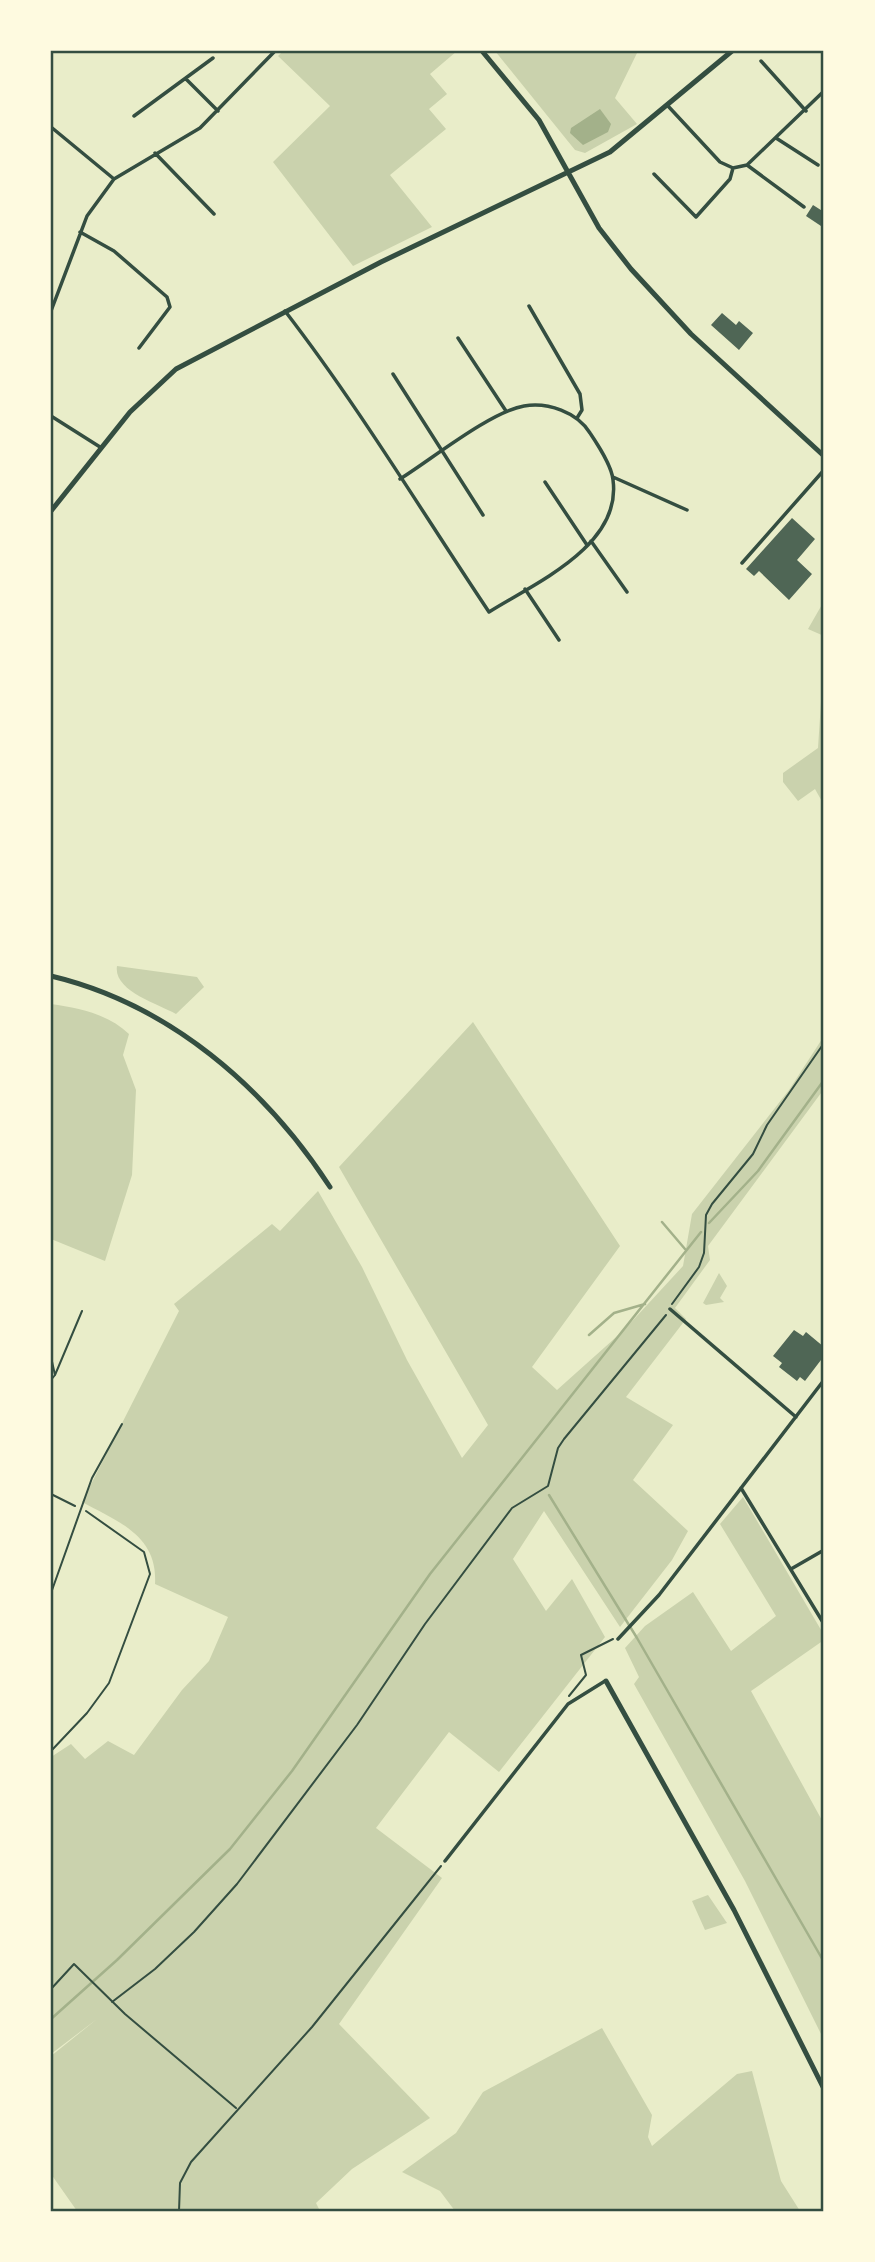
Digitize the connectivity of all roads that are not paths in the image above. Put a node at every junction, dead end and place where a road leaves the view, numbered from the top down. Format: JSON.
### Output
{"nodes":[{"id":1,"x":275,"y":51,"type":"edge"},
{"id":2,"x":482,"y":51,"type":"edge"},
{"id":3,"x":732,"y":51,"type":"edge"},
{"id":4,"x":214,"y":58,"type":"dead end"},
{"id":5,"x":761,"y":61,"type":"dead end"},
{"id":6,"x":186,"y":79,"type":"junction"},
{"id":7,"x":824,"y":91,"type":"edge"},
{"id":8,"x":668,"y":106,"type":"junction"},
{"id":9,"x":218,"y":111,"type":"junction"},
{"id":10,"x":806,"y":111,"type":"junction"},
{"id":11,"x":134,"y":116,"type":"dead end"},
{"id":12,"x":51,"y":127,"type":"edge"},
{"id":13,"x":776,"y":138,"type":"junction"},
{"id":14,"x":155,"y":153,"type":"junction"},
{"id":15,"x":747,"y":164,"type":"junction"},
{"id":16,"x":818,"y":165,"type":"dead end"},
{"id":17,"x":733,"y":167,"type":"junction"},
{"id":18,"x":568,"y":172,"type":"junction"},
{"id":19,"x":654,"y":174,"type":"dead end"},
{"id":20,"x":114,"y":179,"type":"junction"},
{"id":21,"x":804,"y":207,"type":"dead end"},
{"id":22,"x":214,"y":214,"type":"dead end"},
{"id":23,"x":80,"y":232,"type":"junction"},
{"id":24,"x":529,"y":306,"type":"dead end"},
{"id":25,"x":285,"y":311,"type":"junction"},
{"id":26,"x":51,"y":312,"type":"edge"},
{"id":27,"x":458,"y":338,"type":"dead end"},
{"id":28,"x":139,"y":348,"type":"dead end"},
{"id":29,"x":393,"y":374,"type":"dead end"},
{"id":30,"x":506,"y":411,"type":"junction"},
{"id":31,"x":51,"y":416,"type":"edge"},
{"id":32,"x":577,"y":418,"type":"junction"},
{"id":33,"x":100,"y":447,"type":"junction"},
{"id":34,"x":442,"y":452,"type":"junction"},
{"id":35,"x":824,"y":456,"type":"edge"},
{"id":36,"x":824,"y":470,"type":"edge"},
{"id":37,"x":613,"y":477,"type":"junction"},
{"id":38,"x":400,"y":479,"type":"junction"},
{"id":39,"x":545,"y":482,"type":"dead end"},
{"id":40,"x":687,"y":510,"type":"dead end"},
{"id":41,"x":51,"y":511,"type":"edge"},
{"id":42,"x":482,"y":515,"type":"dead end"},
{"id":43,"x":591,"y":541,"type":"junction"},
{"id":44,"x":587,"y":545,"type":"junction"},
{"id":45,"x":742,"y":563,"type":"dead end"},
{"id":46,"x":525,"y":589,"type":"junction"},
{"id":47,"x":627,"y":592,"type":"dead end"},
{"id":48,"x":559,"y":640,"type":"dead end"},
{"id":49,"x":51,"y":976,"type":"edge"},
{"id":50,"x":330,"y":1187,"type":"dead end"},
{"id":51,"x":670,"y":1309,"type":"road end"},
{"id":52,"x":824,"y":1380,"type":"edge"},
{"id":53,"x":796,"y":1417,"type":"junction"},
{"id":54,"x":122,"y":1424,"type":"dead end"},
{"id":55,"x":741,"y":1488,"type":"junction"},
{"id":56,"x":824,"y":1550,"type":"edge"},
{"id":57,"x":791,"y":1569,"type":"junction"},
{"id":58,"x":51,"y":1593,"type":"edge"},
{"id":59,"x":824,"y":1623,"type":"edge"},
{"id":60,"x":618,"y":1639,"type":"road end"},
{"id":61,"x":606,"y":1681,"type":"joint"},
{"id":62,"x":445,"y":1860,"type":"road end"},
{"id":63,"x":824,"y":2089,"type":"edge"}],
"edges":[{"from":1,"to":9,"type":"street"},
{"from":2,"to":18,"type":"main road"},
{"from":3,"to":8,"type":"main road"},
{"from":4,"to":6,"type":"street"},
{"from":5,"to":10,"type":"street"},
{"from":6,"to":9,"type":"street"},
{"from":6,"to":11,"type":"street"},
{"from":7,"to":10,"type":"street"},
{"from":8,"to":17,"type":"street"},
{"from":8,"to":18,"type":"main road"},
{"from":9,"to":14,"type":"street"},
{"from":10,"to":13,"type":"street"},
{"from":12,"to":20,"type":"street"},
{"from":13,"to":15,"type":"street"},
{"from":13,"to":16,"type":"street"},
{"from":14,"to":20,"type":"street"},
{"from":14,"to":22,"type":"street"},
{"from":15,"to":17,"type":"street"},
{"from":15,"to":21,"type":"street"},
{"from":17,"to":19,"type":"street"},
{"from":18,"to":25,"type":"main road"},
{"from":18,"to":35,"type":"main road"},
{"from":20,"to":23,"type":"street"},
{"from":23,"to":26,"type":"street"},
{"from":23,"to":28,"type":"street"},
{"from":24,"to":32,"type":"street"},
{"from":25,"to":33,"type":"main road"},
{"from":25,"to":38,"type":"street"},
{"from":27,"to":30,"type":"street"},
{"from":29,"to":34,"type":"street"},
{"from":30,"to":32,"type":"street"},
{"from":30,"to":34,"type":"street"},
{"from":31,"to":33,"type":"street"},
{"from":32,"to":37,"type":"street"},
{"from":33,"to":41,"type":"main road"},
{"from":34,"to":38,"type":"street"},
{"from":34,"to":42,"type":"street"},
{"from":36,"to":45,"type":"street"},
{"from":37,"to":40,"type":"street"},
{"from":37,"to":43,"type":"street"},
{"from":38,"to":46,"type":"street"},
{"from":39,"to":44,"type":"street"},
{"from":43,"to":44,"type":"street"},
{"from":43,"to":47,"type":"street"},
{"from":44,"to":46,"type":"street"},
{"from":46,"to":48,"type":"street"},
{"from":49,"to":50,"type":"main road"},
{"from":51,"to":53,"type":"street"},
{"from":52,"to":53,"type":"street"},
{"from":53,"to":55,"type":"street"},
{"from":54,"to":58,"type":"lane"},
{"from":55,"to":57,"type":"street"},
{"from":55,"to":60,"type":"street"},
{"from":56,"to":57,"type":"street"},
{"from":57,"to":59,"type":"street"},
{"from":61,"to":62,"type":"street"},
{"from":61,"to":63,"type":"main road"}]}
